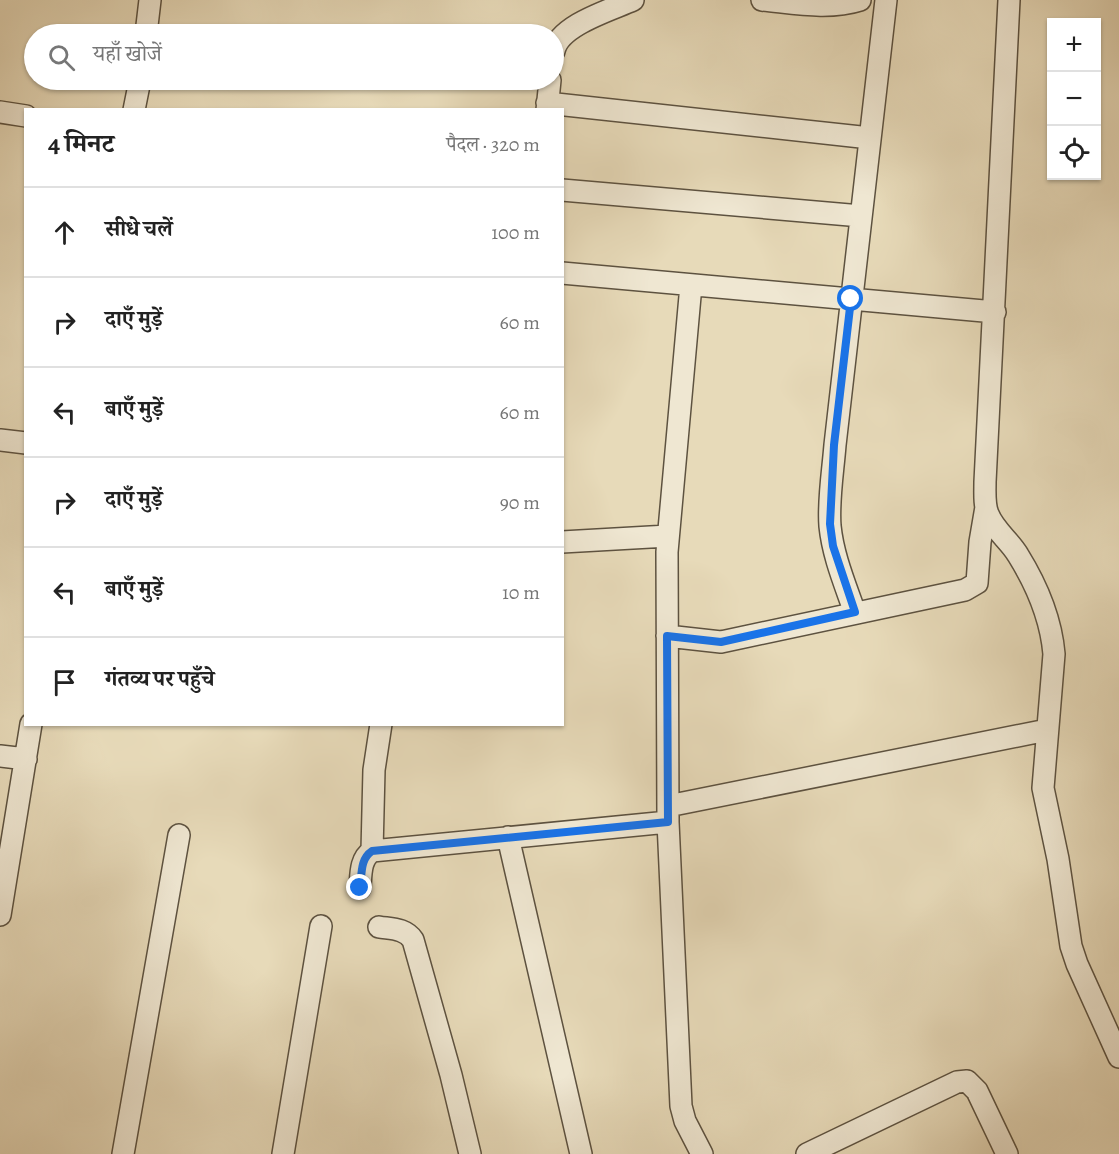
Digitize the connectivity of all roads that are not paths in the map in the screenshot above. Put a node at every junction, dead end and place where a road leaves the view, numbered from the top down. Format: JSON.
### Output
{"nodes":[{"id":1,"x":150,"y":0,"type":"edge"},
{"id":2,"x":633,"y":0,"type":"edge"},
{"id":3,"x":762,"y":0,"type":"edge"},
{"id":4,"x":860,"y":0,"type":"edge"},
{"id":5,"x":886,"y":0,"type":"edge"},
{"id":6,"x":1009,"y":0,"type":"edge"},
{"id":7,"x":147,"y":24,"type":"edge"},
{"id":8,"x":564,"y":34,"type":"edge"},
{"id":9,"x":138,"y":90,"type":"edge"},
{"id":10,"x":549,"y":90,"type":"edge"},
{"id":11,"x":547,"y":106,"type":"edge"},
{"id":12,"x":134,"y":108,"type":"edge"},
{"id":13,"x":0,"y":112,"type":"edge"},
{"id":14,"x":24,"y":116,"type":"edge"},
{"id":15,"x":870,"y":138,"type":"junction"},
{"id":16,"x":564,"y":190,"type":"edge"},
{"id":17,"x":861,"y":216,"type":"junction"},
{"id":18,"x":564,"y":273,"type":"edge"},
{"id":19,"x":691,"y":285,"type":"junction"},
{"id":20,"x":851,"y":299,"type":"junction"},
{"id":21,"x":995,"y":312,"type":"junction"},
{"id":22,"x":0,"y":440,"type":"edge"},
{"id":23,"x":24,"y":443,"type":"edge"},
{"id":24,"x":986,"y":507,"type":"junction"},
{"id":25,"x":668,"y":536,"type":"junction"},
{"id":26,"x":564,"y":542,"type":"edge"},
{"id":27,"x":855,"y":612,"type":"junction"},
{"id":28,"x":667,"y":636,"type":"junction"},
{"id":29,"x":32,"y":726,"type":"edge"},
{"id":30,"x":381,"y":726,"type":"edge"},
{"id":31,"x":1047,"y":730,"type":"junction"},
{"id":32,"x":0,"y":756,"type":"edge"},
{"id":33,"x":26,"y":759,"type":"junction"},
{"id":34,"x":668,"y":814,"type":"junction"},
{"id":35,"x":179,"y":835,"type":"dead end"},
{"id":36,"x":508,"y":837,"type":"junction"},
{"id":37,"x":372,"y":851,"type":"junction"},
{"id":38,"x":360,"y":888,"type":"dead end"},
{"id":39,"x":0,"y":915,"type":"edge"},
{"id":40,"x":321,"y":926,"type":"dead end"},
{"id":41,"x":379,"y":927,"type":"dead end"},
{"id":42,"x":1119,"y":1057,"type":"edge"},
{"id":43,"x":123,"y":1154,"type":"edge"},
{"id":44,"x":283,"y":1154,"type":"edge"},
{"id":45,"x":470,"y":1154,"type":"edge"},
{"id":46,"x":581,"y":1154,"type":"edge"},
{"id":47,"x":702,"y":1154,"type":"edge"},
{"id":48,"x":807,"y":1154,"type":"edge"},
{"id":49,"x":1006,"y":1154,"type":"edge"}],
"edges":[{"from":1,"to":7,"type":"street"},
{"from":2,"to":8,"type":"street"},
{"from":3,"to":4,"type":"street"},
{"from":5,"to":15,"type":"street"},
{"from":6,"to":21,"type":"street"},
{"from":9,"to":12,"type":"street"},
{"from":10,"to":11,"type":"street"},
{"from":11,"to":15,"type":"street"},
{"from":13,"to":14,"type":"street"},
{"from":15,"to":17,"type":"street"},
{"from":16,"to":17,"type":"street"},
{"from":17,"to":20,"type":"street"},
{"from":18,"to":19,"type":"street"},
{"from":19,"to":20,"type":"street"},
{"from":19,"to":25,"type":"street"},
{"from":20,"to":21,"type":"street"},
{"from":20,"to":27,"type":"street"},
{"from":21,"to":24,"type":"street"},
{"from":22,"to":23,"type":"street"},
{"from":24,"to":27,"type":"street"},
{"from":24,"to":31,"type":"street"},
{"from":25,"to":26,"type":"street"},
{"from":25,"to":28,"type":"street"},
{"from":27,"to":28,"type":"street"},
{"from":28,"to":34,"type":"street"},
{"from":29,"to":33,"type":"street"},
{"from":30,"to":37,"type":"street"},
{"from":31,"to":34,"type":"street"},
{"from":31,"to":42,"type":"street"},
{"from":32,"to":33,"type":"street"},
{"from":33,"to":39,"type":"street"},
{"from":34,"to":36,"type":"street"},
{"from":34,"to":47,"type":"street"},
{"from":35,"to":43,"type":"street"},
{"from":36,"to":37,"type":"street"},
{"from":36,"to":46,"type":"street"},
{"from":37,"to":38,"type":"street"},
{"from":40,"to":44,"type":"street"},
{"from":41,"to":45,"type":"street"},
{"from":48,"to":49,"type":"street"}]}
